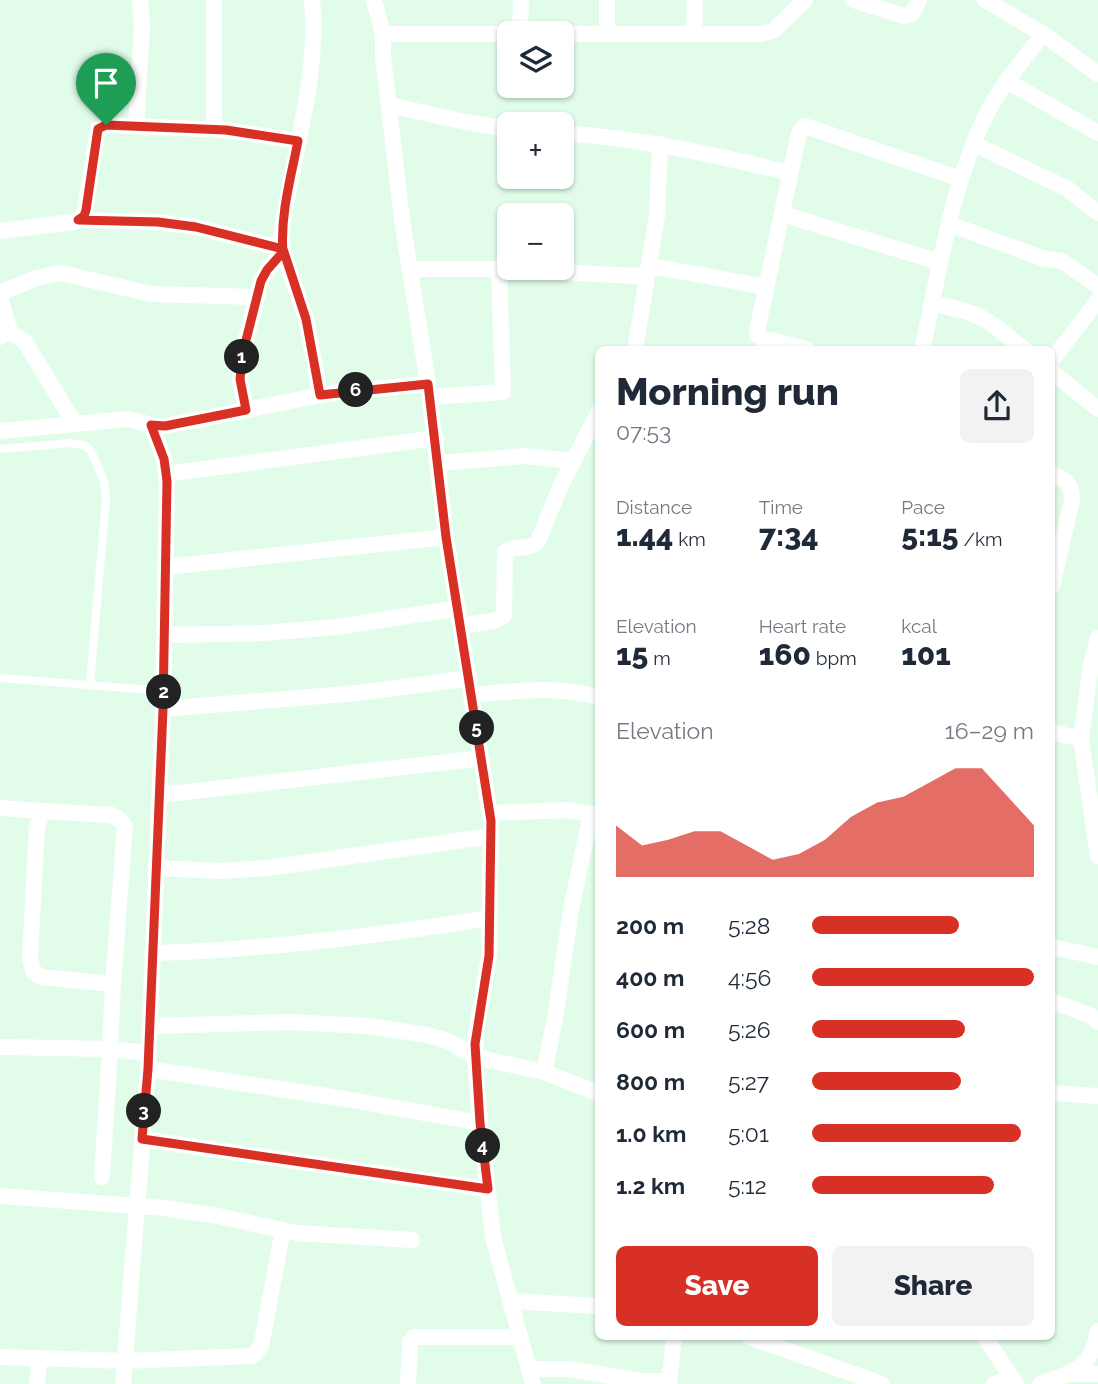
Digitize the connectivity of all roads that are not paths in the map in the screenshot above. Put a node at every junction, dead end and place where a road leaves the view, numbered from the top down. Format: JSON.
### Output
{"nodes":[{"id":1,"x":140,"y":0,"type":"edge"},
{"id":2,"x":214,"y":0,"type":"edge"},
{"id":3,"x":312,"y":0,"type":"edge"},
{"id":4,"x":374,"y":0,"type":"edge"},
{"id":5,"x":521,"y":0,"type":"edge"},
{"id":6,"x":607,"y":0,"type":"edge"},
{"id":7,"x":695,"y":0,"type":"edge"},
{"id":8,"x":805,"y":0,"type":"edge"},
{"id":9,"x":853,"y":0,"type":"edge"},
{"id":10,"x":919,"y":0,"type":"edge"},
{"id":11,"x":985,"y":0,"type":"edge"},
{"id":12,"x":791,"y":7,"type":"edge"},
{"id":13,"x":520,"y":21,"type":"edge"},
{"id":14,"x":383,"y":34,"type":"junction"},
{"id":15,"x":497,"y":34,"type":"edge"},
{"id":16,"x":574,"y":34,"type":"edge"},
{"id":17,"x":607,"y":34,"type":"junction"},
{"id":18,"x":694,"y":34,"type":"junction"},
{"id":19,"x":1042,"y":34,"type":"junction"},
{"id":20,"x":1098,"y":74,"type":"edge"},
{"id":21,"x":1007,"y":81,"type":"junction"},
{"id":22,"x":389,"y":105,"type":"junction"},
{"id":23,"x":136,"y":126,"type":"junction"},
{"id":24,"x":497,"y":127,"type":"edge"},
{"id":25,"x":214,"y":129,"type":"junction"},
{"id":26,"x":1098,"y":133,"type":"edge"},
{"id":27,"x":574,"y":134,"type":"edge"},
{"id":28,"x":298,"y":141,"type":"junction"},
{"id":29,"x":660,"y":144,"type":"junction"},
{"id":30,"x":974,"y":144,"type":"junction"},
{"id":31,"x":790,"y":173,"type":"junction"},
{"id":32,"x":961,"y":179,"type":"junction"},
{"id":33,"x":1098,"y":212,"type":"edge"},
{"id":34,"x":782,"y":214,"type":"junction"},
{"id":35,"x":78,"y":220,"type":"junction"},
{"id":36,"x":949,"y":224,"type":"junction"},
{"id":37,"x":0,"y":232,"type":"edge"},
{"id":38,"x":283,"y":251,"type":"junction"},
{"id":39,"x":939,"y":262,"type":"junction"},
{"id":40,"x":411,"y":269,"type":"junction"},
{"id":41,"x":497,"y":270,"type":"edge"},
{"id":42,"x":649,"y":270,"type":"junction"},
{"id":43,"x":574,"y":273,"type":"edge"},
{"id":44,"x":499,"y":280,"type":"edge"},
{"id":45,"x":1098,"y":286,"type":"edge"},
{"id":46,"x":766,"y":287,"type":"junction"},
{"id":47,"x":0,"y":295,"type":"edge"},
{"id":48,"x":257,"y":297,"type":"junction"},
{"id":49,"x":1098,"y":300,"type":"edge"},
{"id":50,"x":933,"y":304,"type":"junction"},
{"id":51,"x":3,"y":331,"type":"edge"},
{"id":52,"x":636,"y":346,"type":"edge"},
{"id":53,"x":765,"y":346,"type":"edge"},
{"id":54,"x":793,"y":346,"type":"edge"},
{"id":55,"x":923,"y":346,"type":"edge"},
{"id":56,"x":1020,"y":346,"type":"edge"},
{"id":57,"x":1055,"y":356,"type":"edge"},
{"id":58,"x":1055,"y":374,"type":"edge"},
{"id":59,"x":429,"y":391,"type":"junction"},
{"id":60,"x":320,"y":395,"type":"junction"},
{"id":61,"x":1098,"y":409,"type":"edge"},
{"id":62,"x":246,"y":410,"type":"junction"},
{"id":63,"x":595,"y":419,"type":"edge"},
{"id":64,"x":75,"y":424,"type":"junction"},
{"id":65,"x":151,"y":425,"type":"junction"},
{"id":66,"x":0,"y":431,"type":"edge"},
{"id":67,"x":436,"y":438,"type":"junction"},
{"id":68,"x":0,"y":449,"type":"edge"},
{"id":69,"x":574,"y":461,"type":"junction"},
{"id":70,"x":439,"y":463,"type":"junction"},
{"id":71,"x":166,"y":474,"type":"junction"},
{"id":72,"x":1055,"y":475,"type":"edge"},
{"id":73,"x":446,"y":537,"type":"junction"},
{"id":74,"x":166,"y":567,"type":"junction"},
{"id":75,"x":1055,"y":573,"type":"edge"},
{"id":76,"x":459,"y":608,"type":"junction"},
{"id":77,"x":461,"y":625,"type":"junction"},
{"id":78,"x":165,"y":635,"type":"junction"},
{"id":79,"x":1098,"y":638,"type":"edge"},
{"id":80,"x":0,"y":678,"type":"edge"},
{"id":81,"x":470,"y":678,"type":"junction"},
{"id":82,"x":90,"y":685,"type":"junction"},
{"id":83,"x":164,"y":691,"type":"junction"},
{"id":84,"x":472,"y":695,"type":"junction"},
{"id":85,"x":595,"y":696,"type":"edge"},
{"id":86,"x":163,"y":709,"type":"junction"},
{"id":87,"x":1055,"y":733,"type":"edge"},
{"id":88,"x":1081,"y":739,"type":"junction"},
{"id":89,"x":482,"y":758,"type":"junction"},
{"id":90,"x":159,"y":795,"type":"junction"},
{"id":91,"x":0,"y":807,"type":"edge"},
{"id":92,"x":43,"y":811,"type":"junction"},
{"id":93,"x":490,"y":813,"type":"junction"},
{"id":94,"x":595,"y":815,"type":"edge"},
{"id":95,"x":1096,"y":831,"type":"edge"},
{"id":96,"x":491,"y":836,"type":"junction"},
{"id":97,"x":1098,"y":856,"type":"edge"},
{"id":98,"x":156,"y":868,"type":"junction"},
{"id":99,"x":489,"y":918,"type":"junction"},
{"id":100,"x":1055,"y":948,"type":"edge"},
{"id":101,"x":152,"y":953,"type":"junction"},
{"id":102,"x":1098,"y":957,"type":"edge"},
{"id":103,"x":113,"y":984,"type":"junction"},
{"id":104,"x":1055,"y":1002,"type":"edge"},
{"id":105,"x":1098,"y":1022,"type":"edge"},
{"id":106,"x":150,"y":1026,"type":"junction"},
{"id":107,"x":0,"y":1047,"type":"edge"},
{"id":108,"x":110,"y":1049,"type":"junction"},
{"id":109,"x":475,"y":1057,"type":"junction"},
{"id":110,"x":148,"y":1061,"type":"junction"},
{"id":111,"x":544,"y":1072,"type":"junction"},
{"id":112,"x":595,"y":1092,"type":"edge"},
{"id":113,"x":1055,"y":1093,"type":"edge"},
{"id":114,"x":1098,"y":1096,"type":"edge"},
{"id":115,"x":480,"y":1123,"type":"junction"},
{"id":116,"x":142,"y":1139,"type":"junction"},
{"id":117,"x":102,"y":1177,"type":"dead end"},
{"id":118,"x":488,"y":1189,"type":"junction"},
{"id":119,"x":0,"y":1196,"type":"edge"},
{"id":120,"x":136,"y":1207,"type":"junction"},
{"id":121,"x":283,"y":1230,"type":"junction"},
{"id":122,"x":412,"y":1240,"type":"dead end"},
{"id":123,"x":510,"y":1301,"type":"junction"},
{"id":124,"x":595,"y":1306,"type":"edge"},
{"id":125,"x":1098,"y":1331,"type":"edge"},
{"id":126,"x":520,"y":1337,"type":"junction"},
{"id":127,"x":674,"y":1340,"type":"edge"},
{"id":128,"x":757,"y":1340,"type":"edge"},
{"id":129,"x":987,"y":1340,"type":"edge"},
{"id":130,"x":0,"y":1357,"type":"edge"},
{"id":131,"x":39,"y":1358,"type":"junction"},
{"id":132,"x":125,"y":1361,"type":"junction"},
{"id":133,"x":1068,"y":1374,"type":"junction"},
{"id":134,"x":1098,"y":1374,"type":"edge"},
{"id":135,"x":531,"y":1377,"type":"edge"},
{"id":136,"x":1014,"y":1381,"type":"edge"},
{"id":137,"x":669,"y":1383,"type":"edge"},
{"id":138,"x":37,"y":1384,"type":"edge"},
{"id":139,"x":123,"y":1384,"type":"edge"},
{"id":140,"x":408,"y":1384,"type":"edge"},
{"id":141,"x":882,"y":1384,"type":"edge"},
{"id":142,"x":994,"y":1384,"type":"edge"},
{"id":143,"x":1040,"y":1384,"type":"edge"}],
"edges":[{"from":1,"to":23,"type":"street"},
{"from":2,"to":25,"type":"street"},
{"from":3,"to":28,"type":"street"},
{"from":4,"to":14,"type":"street"},
{"from":5,"to":13,"type":"street"},
{"from":6,"to":17,"type":"street"},
{"from":7,"to":18,"type":"street"},
{"from":8,"to":12,"type":"street"},
{"from":9,"to":10,"type":"street"},
{"from":11,"to":19,"type":"street"},
{"from":12,"to":18,"type":"street"},
{"from":14,"to":15,"type":"street"},
{"from":14,"to":22,"type":"street"},
{"from":16,"to":17,"type":"street"},
{"from":17,"to":18,"type":"street"},
{"from":19,"to":20,"type":"street"},
{"from":19,"to":21,"type":"street"},
{"from":21,"to":26,"type":"street"},
{"from":21,"to":30,"type":"street"},
{"from":22,"to":24,"type":"street"},
{"from":22,"to":40,"type":"street"},
{"from":23,"to":25,"type":"street"},
{"from":23,"to":35,"type":"street"},
{"from":25,"to":28,"type":"street"},
{"from":27,"to":29,"type":"street"},
{"from":28,"to":38,"type":"street"},
{"from":29,"to":31,"type":"street"},
{"from":29,"to":42,"type":"street"},
{"from":30,"to":32,"type":"street"},
{"from":30,"to":33,"type":"street"},
{"from":31,"to":32,"type":"street"},
{"from":31,"to":34,"type":"street"},
{"from":32,"to":36,"type":"street"},
{"from":34,"to":39,"type":"street"},
{"from":34,"to":46,"type":"street"},
{"from":35,"to":37,"type":"street"},
{"from":35,"to":38,"type":"street"},
{"from":36,"to":39,"type":"street"},
{"from":36,"to":45,"type":"street"},
{"from":38,"to":48,"type":"street"},
{"from":38,"to":60,"type":"street"},
{"from":39,"to":50,"type":"street"},
{"from":40,"to":41,"type":"street"},
{"from":40,"to":59,"type":"street"},
{"from":42,"to":43,"type":"street"},
{"from":42,"to":46,"type":"street"},
{"from":42,"to":52,"type":"street"},
{"from":44,"to":59,"type":"street"},
{"from":46,"to":53,"type":"street"},
{"from":47,"to":48,"type":"street"},
{"from":47,"to":51,"type":"street"},
{"from":48,"to":62,"type":"street"},
{"from":49,"to":57,"type":"street"},
{"from":50,"to":55,"type":"street"},
{"from":50,"to":56,"type":"street"},
{"from":51,"to":64,"type":"street"},
{"from":53,"to":54,"type":"street"},
{"from":58,"to":61,"type":"street"},
{"from":59,"to":60,"type":"street"},
{"from":59,"to":67,"type":"street"},
{"from":60,"to":62,"type":"street"},
{"from":62,"to":65,"type":"street"},
{"from":63,"to":69,"type":"street"},
{"from":64,"to":65,"type":"street"},
{"from":64,"to":66,"type":"street"},
{"from":65,"to":71,"type":"street"},
{"from":67,"to":70,"type":"street"},
{"from":67,"to":71,"type":"street"},
{"from":68,"to":82,"type":"lane"},
{"from":69,"to":70,"type":"street"},
{"from":69,"to":77,"type":"street"},
{"from":70,"to":73,"type":"street"},
{"from":71,"to":74,"type":"street"},
{"from":72,"to":75,"type":"street"},
{"from":73,"to":74,"type":"street"},
{"from":73,"to":76,"type":"street"},
{"from":74,"to":78,"type":"street"},
{"from":76,"to":77,"type":"street"},
{"from":76,"to":78,"type":"street"},
{"from":77,"to":81,"type":"street"},
{"from":78,"to":83,"type":"street"},
{"from":79,"to":88,"type":"street"},
{"from":80,"to":82,"type":"lane"},
{"from":81,"to":84,"type":"street"},
{"from":81,"to":86,"type":"street"},
{"from":82,"to":83,"type":"lane"},
{"from":83,"to":86,"type":"street"},
{"from":84,"to":85,"type":"street"},
{"from":84,"to":89,"type":"street"},
{"from":86,"to":90,"type":"street"},
{"from":87,"to":88,"type":"street"},
{"from":88,"to":95,"type":"street"},
{"from":89,"to":90,"type":"street"},
{"from":89,"to":93,"type":"street"},
{"from":90,"to":98,"type":"street"},
{"from":91,"to":92,"type":"street"},
{"from":92,"to":103,"type":"street"},
{"from":92,"to":103,"type":"street"},
{"from":93,"to":94,"type":"street"},
{"from":93,"to":96,"type":"street"},
{"from":94,"to":111,"type":"street"},
{"from":95,"to":97,"type":"street"},
{"from":96,"to":98,"type":"street"},
{"from":96,"to":99,"type":"street"},
{"from":98,"to":101,"type":"street"},
{"from":99,"to":101,"type":"street"},
{"from":99,"to":109,"type":"street"},
{"from":100,"to":102,"type":"street"},
{"from":101,"to":106,"type":"street"},
{"from":103,"to":108,"type":"street"},
{"from":104,"to":105,"type":"street"},
{"from":106,"to":109,"type":"street"},
{"from":106,"to":110,"type":"street"},
{"from":107,"to":108,"type":"street"},
{"from":108,"to":110,"type":"street"},
{"from":108,"to":117,"type":"street"},
{"from":109,"to":111,"type":"street"},
{"from":109,"to":115,"type":"street"},
{"from":110,"to":115,"type":"street"},
{"from":110,"to":116,"type":"street"},
{"from":111,"to":112,"type":"street"},
{"from":113,"to":114,"type":"street"},
{"from":115,"to":118,"type":"street"},
{"from":116,"to":118,"type":"street"},
{"from":116,"to":120,"type":"street"},
{"from":118,"to":123,"type":"street"},
{"from":119,"to":120,"type":"street"},
{"from":120,"to":121,"type":"street"},
{"from":120,"to":132,"type":"street"},
{"from":121,"to":122,"type":"street"},
{"from":121,"to":132,"type":"street"},
{"from":123,"to":124,"type":"street"},
{"from":123,"to":126,"type":"street"},
{"from":125,"to":133,"type":"street"},
{"from":126,"to":135,"type":"street"},
{"from":126,"to":140,"type":"street"},
{"from":127,"to":137,"type":"street"},
{"from":128,"to":141,"type":"street"},
{"from":129,"to":136,"type":"street"},
{"from":130,"to":131,"type":"street"},
{"from":131,"to":132,"type":"street"},
{"from":131,"to":138,"type":"street"},
{"from":132,"to":139,"type":"street"},
{"from":133,"to":134,"type":"street"},
{"from":133,"to":143,"type":"street"},
{"from":135,"to":137,"type":"street"},
{"from":136,"to":142,"type":"street"}]}
